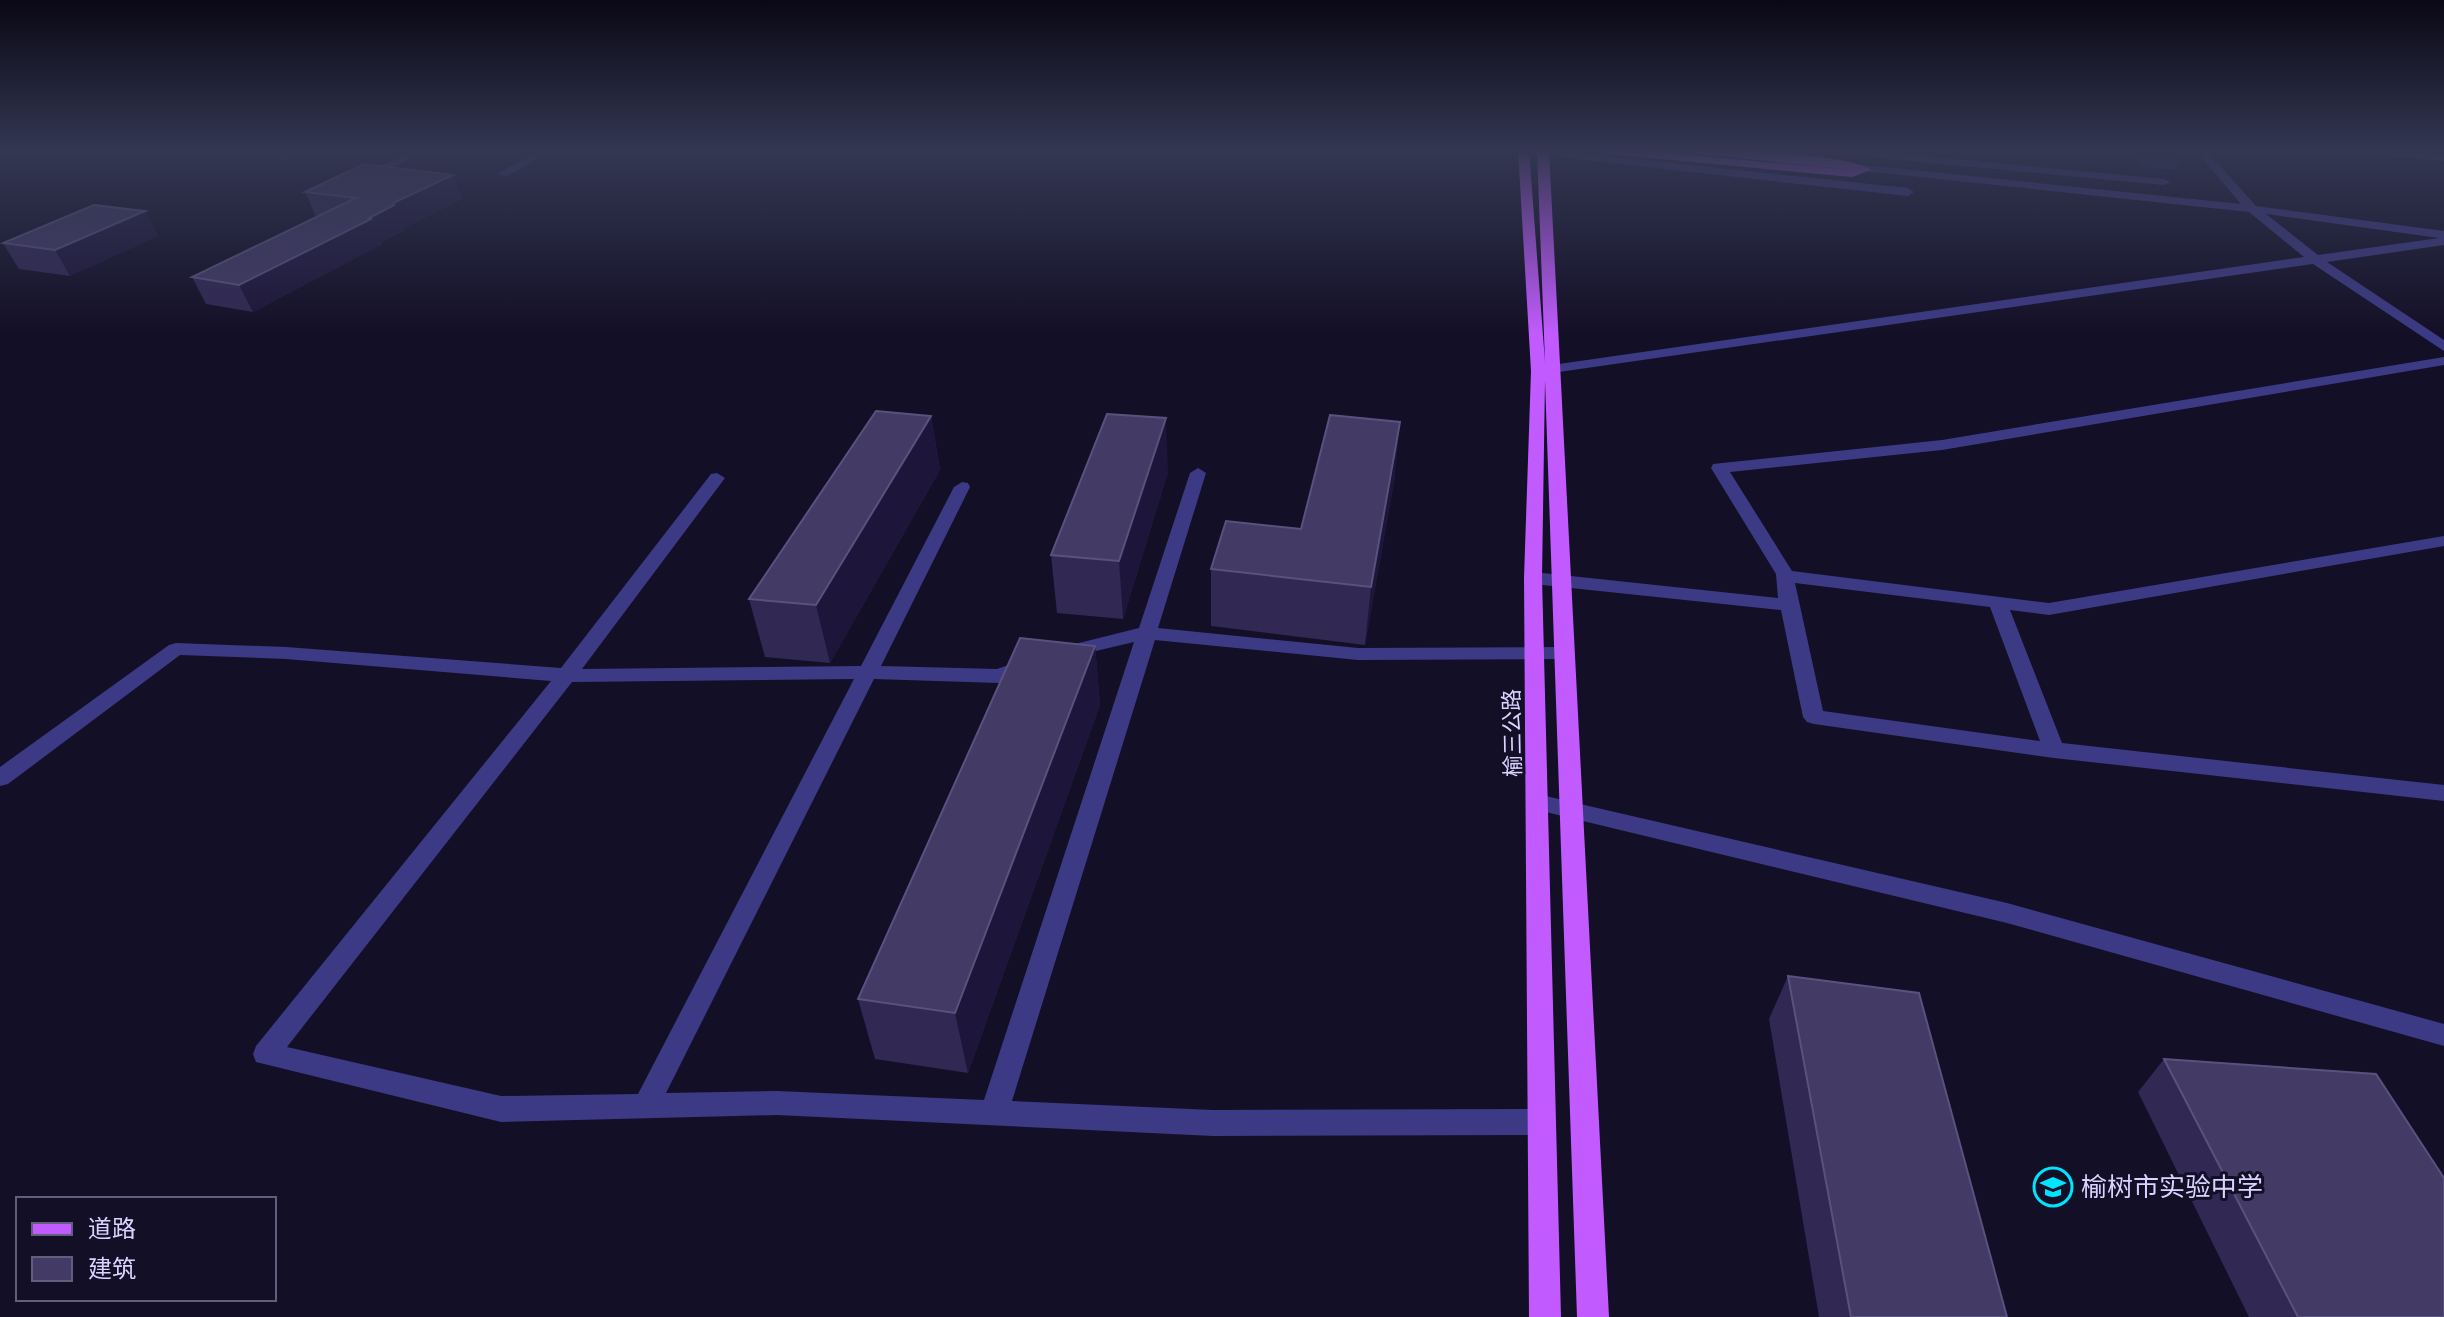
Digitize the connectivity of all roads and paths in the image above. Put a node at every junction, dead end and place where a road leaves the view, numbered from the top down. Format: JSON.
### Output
{"nodes":[{"id":1,"x":1535,"y":211,"type":"edge"},
{"id":2,"x":2258,"y":211,"type":"edge"},
{"id":3,"x":2283,"y":211,"type":"edge"},
{"id":4,"x":2444,"y":235,"type":"edge"},
{"id":5,"x":2444,"y":241,"type":"edge"},
{"id":6,"x":2318,"y":260,"type":"junction"},
{"id":7,"x":2444,"y":347,"type":"edge"},
{"id":8,"x":2444,"y":361,"type":"edge"},
{"id":9,"x":1546,"y":370,"type":"junction"},
{"id":10,"x":1198,"y":473,"type":"dead end"},
{"id":11,"x":717,"y":478,"type":"dead end"},
{"id":12,"x":962,"y":487,"type":"dead end"},
{"id":13,"x":2444,"y":541,"type":"edge"},
{"id":14,"x":1786,"y":576,"type":"junction"},
{"id":15,"x":1533,"y":578,"type":"junction"},
{"id":16,"x":1560,"y":581,"type":"junction"},
{"id":17,"x":1998,"y":604,"type":"junction"},
{"id":18,"x":1789,"y":605,"type":"junction"},
{"id":19,"x":1145,"y":633,"type":"junction"},
{"id":20,"x":1535,"y":653,"type":"junction"},
{"id":21,"x":1563,"y":653,"type":"junction"},
{"id":22,"x":868,"y":672,"type":"junction"},
{"id":23,"x":566,"y":676,"type":"junction"},
{"id":24,"x":2054,"y":750,"type":"junction"},
{"id":25,"x":0,"y":778,"type":"edge"},
{"id":26,"x":2444,"y":793,"type":"edge"},
{"id":27,"x":1537,"y":802,"type":"junction"},
{"id":28,"x":1569,"y":810,"type":"junction"},
{"id":29,"x":2444,"y":1035,"type":"edge"},
{"id":30,"x":645,"y":1107,"type":"junction"},
{"id":31,"x":994,"y":1113,"type":"junction"},
{"id":32,"x":1542,"y":1122,"type":"junction"},
{"id":33,"x":1545,"y":1317,"type":"edge"},
{"id":34,"x":1593,"y":1317,"type":"edge"}],
"edges":[{"from":1,"to":9,"type":"main road","name":"榆三公路"},
{"from":2,"to":6,"type":"street"},
{"from":3,"to":4,"type":"street"},
{"from":5,"to":6,"type":"street"},
{"from":6,"to":7,"type":"street"},
{"from":6,"to":9,"type":"street"},
{"from":8,"to":14,"type":"street"},
{"from":9,"to":15,"type":"main road","name":"榆三公路"},
{"from":9,"to":16,"type":"main road","name":"榆三公路"},
{"from":10,"to":19,"type":"street"},
{"from":11,"to":23,"type":"street"},
{"from":12,"to":22,"type":"street"},
{"from":13,"to":17,"type":"street"},
{"from":14,"to":17,"type":"street"},
{"from":14,"to":18,"type":"street"},
{"from":15,"to":16,"type":"street"},
{"from":15,"to":20,"type":"main road","name":"榆三公路"},
{"from":16,"to":18,"type":"street"},
{"from":16,"to":21,"type":"main road","name":"榆三公路"},
{"from":17,"to":24,"type":"street"},
{"from":18,"to":24,"type":"street"},
{"from":19,"to":20,"type":"street"},
{"from":19,"to":22,"type":"street"},
{"from":19,"to":31,"type":"street"},
{"from":20,"to":21,"type":"street"},
{"from":20,"to":27,"type":"main road","name":"榆三公路"},
{"from":21,"to":28,"type":"main road","name":"榆三公路"},
{"from":22,"to":23,"type":"street"},
{"from":22,"to":30,"type":"street"},
{"from":23,"to":25,"type":"street"},
{"from":23,"to":30,"type":"street"},
{"from":24,"to":26,"type":"street"},
{"from":27,"to":28,"type":"street"},
{"from":27,"to":32,"type":"main road","name":"榆三公路"},
{"from":28,"to":29,"type":"street"},
{"from":28,"to":34,"type":"main road","name":"榆三公路"},
{"from":30,"to":31,"type":"street"},
{"from":31,"to":32,"type":"street"},
{"from":32,"to":33,"type":"main road","name":"榆三公路"}]}
